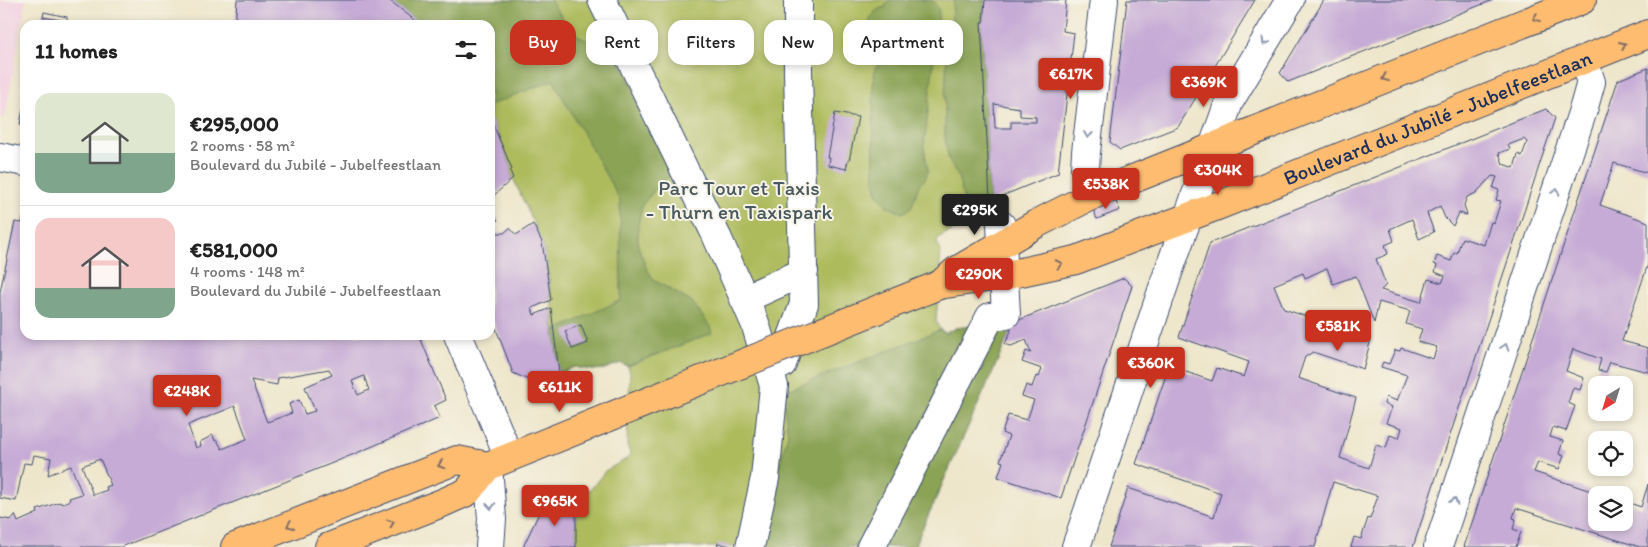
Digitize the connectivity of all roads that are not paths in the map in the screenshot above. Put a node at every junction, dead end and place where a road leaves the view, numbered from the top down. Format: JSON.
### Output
{"nodes":[{"id":1,"x":602,"y":0,"type":"edge"},
{"id":2,"x":798,"y":0,"type":"edge"},
{"id":3,"x":1104,"y":0,"type":"edge"},
{"id":4,"x":1290,"y":0,"type":"edge"},
{"id":5,"x":1582,"y":0,"type":"edge"},
{"id":6,"x":1648,"y":34,"type":"edge"},
{"id":7,"x":1584,"y":61,"type":"junction"},
{"id":8,"x":1213,"y":146,"type":"junction"},
{"id":9,"x":0,"y":157,"type":"edge"},
{"id":10,"x":20,"y":161,"type":"edge"},
{"id":11,"x":1093,"y":195,"type":"junction"},
{"id":12,"x":1188,"y":218,"type":"junction"},
{"id":13,"x":1002,"y":234,"type":"junction"},
{"id":14,"x":804,"y":272,"type":"junction"},
{"id":15,"x":1004,"y":275,"type":"junction"},
{"id":16,"x":939,"y":285,"type":"junction"},
{"id":17,"x":744,"y":299,"type":"junction"},
{"id":18,"x":460,"y":340,"type":"edge"},
{"id":19,"x":774,"y":386,"type":"junction"},
{"id":20,"x":498,"y":461,"type":"junction"},
{"id":21,"x":235,"y":547,"type":"edge"},
{"id":22,"x":329,"y":547,"type":"edge"},
{"id":23,"x":490,"y":547,"type":"edge"},
{"id":24,"x":750,"y":547,"type":"edge"},
{"id":25,"x":871,"y":547,"type":"edge"},
{"id":26,"x":1076,"y":547,"type":"edge"},
{"id":27,"x":1438,"y":547,"type":"edge"}],
"edges":[{"from":1,"to":17,"type":"street"},
{"from":2,"to":14,"type":"street"},
{"from":3,"to":11,"type":"street","one_way":true},
{"from":4,"to":8,"type":"street","one_way":true},
{"from":5,"to":8,"type":"main road","name":"Boulevard du Jubilé - Jubelfeestlaan","one_way":true},
{"from":7,"to":6,"type":"main road","name":"Boulevard du Jubilé - Jubelfeestlaan","one_way":true},
{"from":7,"to":12,"type":"main road","name":"Boulevard du Jubilé - Jubelfeestlaan"},
{"from":27,"to":7,"type":"street","one_way":true},
{"from":8,"to":11,"type":"main road","name":"Boulevard du Jubilé - Jubelfeestlaan"},
{"from":8,"to":12,"type":"street"},
{"from":9,"to":10,"type":"street"},
{"from":11,"to":13,"type":"main road","name":"Boulevard du Jubilé - Jubelfeestlaan"},
{"from":15,"to":12,"type":"main road","name":"Boulevard du Jubilé - Jubelfeestlaan","one_way":true},
{"from":12,"to":26,"type":"street"},
{"from":13,"to":15,"type":"street"},
{"from":13,"to":16,"type":"main road","name":"Boulevard du Jubilé - Jubelfeestlaan"},
{"from":14,"to":17,"type":"street"},
{"from":14,"to":19,"type":"street"},
{"from":15,"to":16,"type":"main road","name":"Boulevard du Jubilé - Jubelfeestlaan"},
{"from":15,"to":25,"type":"street"},
{"from":16,"to":20,"type":"main road","name":"Boulevard du Jubilé - Jubelfeestlaan","bridge":true},
{"from":17,"to":19,"type":"street"},
{"from":18,"to":20,"type":"street"},
{"from":19,"to":24,"type":"street"},
{"from":20,"to":21,"type":"main road","one_way":true},
{"from":22,"to":20,"type":"main road","one_way":true},
{"from":20,"to":23,"type":"street","one_way":true}]}
